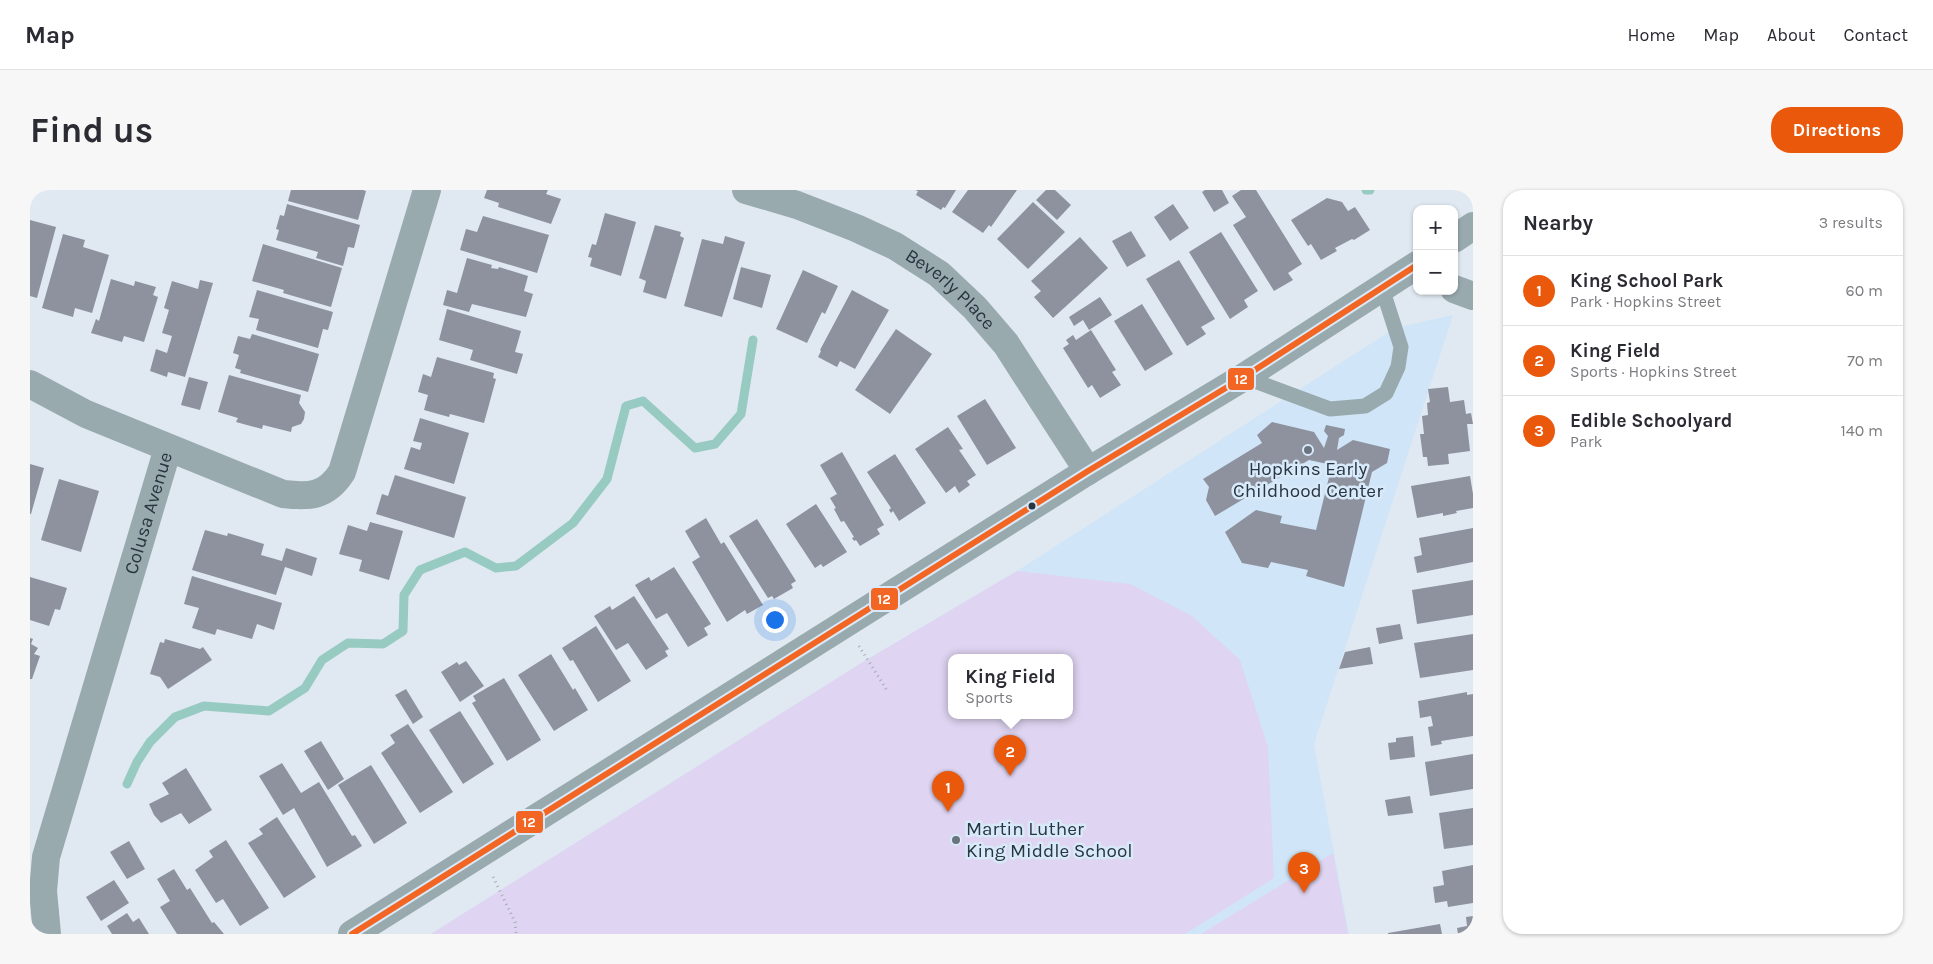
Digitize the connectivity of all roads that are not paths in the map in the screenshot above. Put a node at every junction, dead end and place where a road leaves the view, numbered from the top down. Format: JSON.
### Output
{"nodes":[{"id":1,"x":428,"y":190,"type":"edge"},
{"id":2,"x":746,"y":190,"type":"edge"},
{"id":3,"x":1473,"y":226,"type":"edge"},
{"id":4,"x":1458,"y":236,"type":"edge"},
{"id":5,"x":1403,"y":278,"type":"edge"},
{"id":6,"x":1458,"y":290,"type":"edge"},
{"id":7,"x":1473,"y":296,"type":"edge"},
{"id":8,"x":1244,"y":377,"type":"junction"},
{"id":9,"x":30,"y":384,"type":"edge"},
{"id":10,"x":168,"y":448,"type":"junction"},
{"id":11,"x":1088,"y":471,"type":"junction"},
{"id":12,"x":47,"y":934,"type":"edge"},
{"id":13,"x":352,"y":934,"type":"edge"}],
"edges":[{"from":1,"to":10,"type":"street","name":"Colusa Avenue"},
{"from":2,"to":11,"type":"street","name":"Beverly Place"},
{"from":3,"to":4,"type":"street"},
{"from":5,"to":8,"type":"street"},
{"from":5,"to":8,"type":"lane"},
{"from":6,"to":7,"type":"street"},
{"from":8,"to":11,"type":"street"},
{"from":9,"to":10,"type":"street"},
{"from":10,"to":12,"type":"street","name":"Colusa Avenue"},
{"from":11,"to":13,"type":"street"}]}
